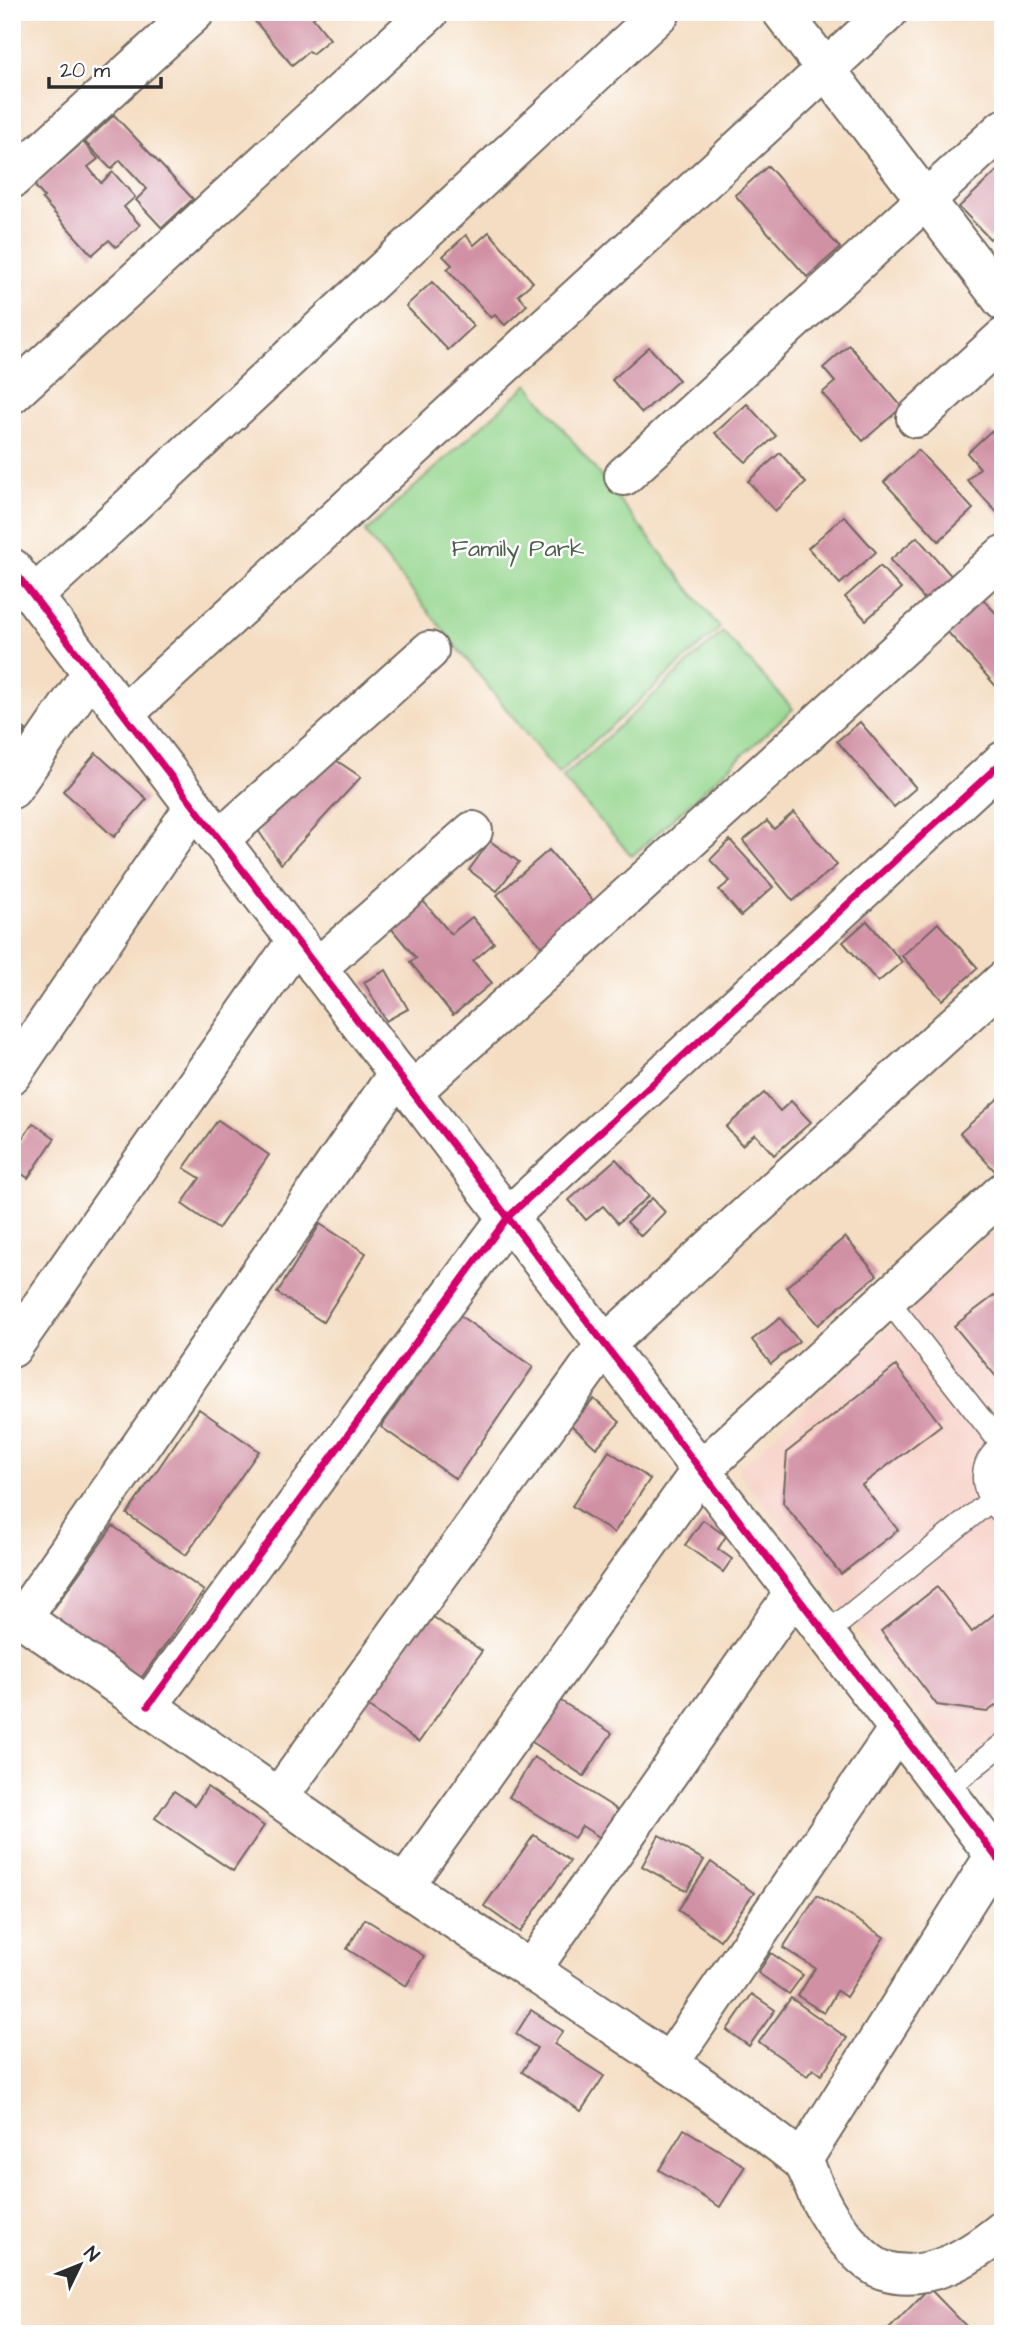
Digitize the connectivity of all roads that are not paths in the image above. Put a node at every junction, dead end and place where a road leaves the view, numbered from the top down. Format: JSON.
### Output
{"nodes":[{"id":1,"x":195,"y":12,"type":"edge"},
{"id":2,"x":429,"y":12,"type":"edge"},
{"id":3,"x":661,"y":12,"type":"edge"},
{"id":4,"x":782,"y":12,"type":"edge"},
{"id":5,"x":888,"y":12,"type":"edge"},
{"id":6,"x":826,"y":70,"type":"junction"},
{"id":7,"x":1003,"y":129,"type":"edge"},
{"id":8,"x":12,"y":179,"type":"edge"},
{"id":9,"x":926,"y":200,"type":"junction"},
{"id":10,"x":1003,"y":301,"type":"edge"},
{"id":11,"x":1003,"y":338,"type":"edge"},
{"id":12,"x":12,"y":394,"type":"edge"},
{"id":13,"x":916,"y":418,"type":"dead end"},
{"id":14,"x":624,"y":476,"type":"dead end"},
{"id":15,"x":1003,"y":555,"type":"edge"},
{"id":16,"x":23,"y":582,"type":"edge"},
{"id":17,"x":429,"y":651,"type":"dead end"},
{"id":18,"x":92,"y":672,"type":"junction"},
{"id":19,"x":124,"y":714,"type":"junction"},
{"id":20,"x":1003,"y":761,"type":"edge"},
{"id":21,"x":12,"y":789,"type":"edge"},
{"id":22,"x":194,"y":807,"type":"junction"},
{"id":23,"x":473,"y":831,"type":"dead end"},
{"id":24,"x":219,"y":840,"type":"junction"},
{"id":25,"x":307,"y":954,"type":"junction"},
{"id":26,"x":1003,"y":981,"type":"edge"},
{"id":27,"x":12,"y":1074,"type":"edge"},
{"id":28,"x":405,"y":1083,"type":"junction"},
{"id":29,"x":1003,"y":1192,"type":"edge"},
{"id":30,"x":508,"y":1217,"type":"junction"},
{"id":31,"x":887,"y":1299,"type":"junction"},
{"id":32,"x":605,"y":1345,"type":"junction"},
{"id":33,"x":12,"y":1348,"type":"edge"},
{"id":34,"x":1002,"y":1444,"type":"edge"},
{"id":35,"x":701,"y":1470,"type":"junction"},
{"id":36,"x":996,"y":1508,"type":"edge"},
{"id":37,"x":794,"y":1592,"type":"junction"},
{"id":38,"x":17,"y":1615,"type":"edge"},
{"id":39,"x":826,"y":1634,"type":"junction"},
{"id":40,"x":148,"y":1706,"type":"junction"},
{"id":41,"x":898,"y":1729,"type":"junction"},
{"id":42,"x":1003,"y":1744,"type":"edge"},
{"id":43,"x":944,"y":1790,"type":"junction"},
{"id":44,"x":278,"y":1798,"type":"junction"},
{"id":45,"x":999,"y":1861,"type":"edge"},
{"id":46,"x":404,"y":1886,"type":"junction"},
{"id":47,"x":531,"y":1970,"type":"junction"},
{"id":48,"x":670,"y":2062,"type":"junction"},
{"id":49,"x":802,"y":2161,"type":"junction"},
{"id":50,"x":1003,"y":2230,"type":"edge"}],
"edges":[{"from":1,"to":8,"type":"street"},
{"from":2,"to":12,"type":"street"},
{"from":3,"to":16,"type":"street"},
{"from":4,"to":6,"type":"street"},
{"from":5,"to":6,"type":"street"},
{"from":6,"to":9,"type":"street"},
{"from":6,"to":19,"type":"street"},
{"from":7,"to":9,"type":"street"},
{"from":9,"to":10,"type":"street"},
{"from":9,"to":14,"type":"street"},
{"from":11,"to":13,"type":"street"},
{"from":15,"to":28,"type":"street"},
{"from":16,"to":18,"type":"street"},
{"from":17,"to":24,"type":"street"},
{"from":18,"to":19,"type":"street"},
{"from":18,"to":21,"type":"street"},
{"from":19,"to":22,"type":"street"},
{"from":20,"to":30,"type":"street"},
{"from":22,"to":24,"type":"street"},
{"from":22,"to":27,"type":"street"},
{"from":23,"to":25,"type":"street"},
{"from":24,"to":25,"type":"street"},
{"from":25,"to":28,"type":"street"},
{"from":25,"to":33,"type":"street"},
{"from":26,"to":32,"type":"street"},
{"from":28,"to":30,"type":"street"},
{"from":28,"to":38,"type":"street"},
{"from":29,"to":31,"type":"street"},
{"from":30,"to":32,"type":"street"},
{"from":30,"to":40,"type":"street"},
{"from":31,"to":34,"type":"lane"},
{"from":31,"to":35,"type":"street"},
{"from":32,"to":35,"type":"street"},
{"from":32,"to":44,"type":"street"},
{"from":34,"to":36,"type":"lane"},
{"from":35,"to":37,"type":"street"},
{"from":35,"to":46,"type":"street"},
{"from":36,"to":39,"type":"lane"},
{"from":37,"to":39,"type":"street"},
{"from":37,"to":47,"type":"street"},
{"from":38,"to":40,"type":"street"},
{"from":39,"to":41,"type":"street"},
{"from":40,"to":44,"type":"street"},
{"from":41,"to":43,"type":"street"},
{"from":41,"to":48,"type":"street"},
{"from":42,"to":43,"type":"lane"},
{"from":43,"to":45,"type":"street"},
{"from":44,"to":46,"type":"street"},
{"from":45,"to":49,"type":"street"},
{"from":46,"to":47,"type":"street"},
{"from":47,"to":48,"type":"street"},
{"from":48,"to":49,"type":"street"},
{"from":49,"to":50,"type":"street"}]}
